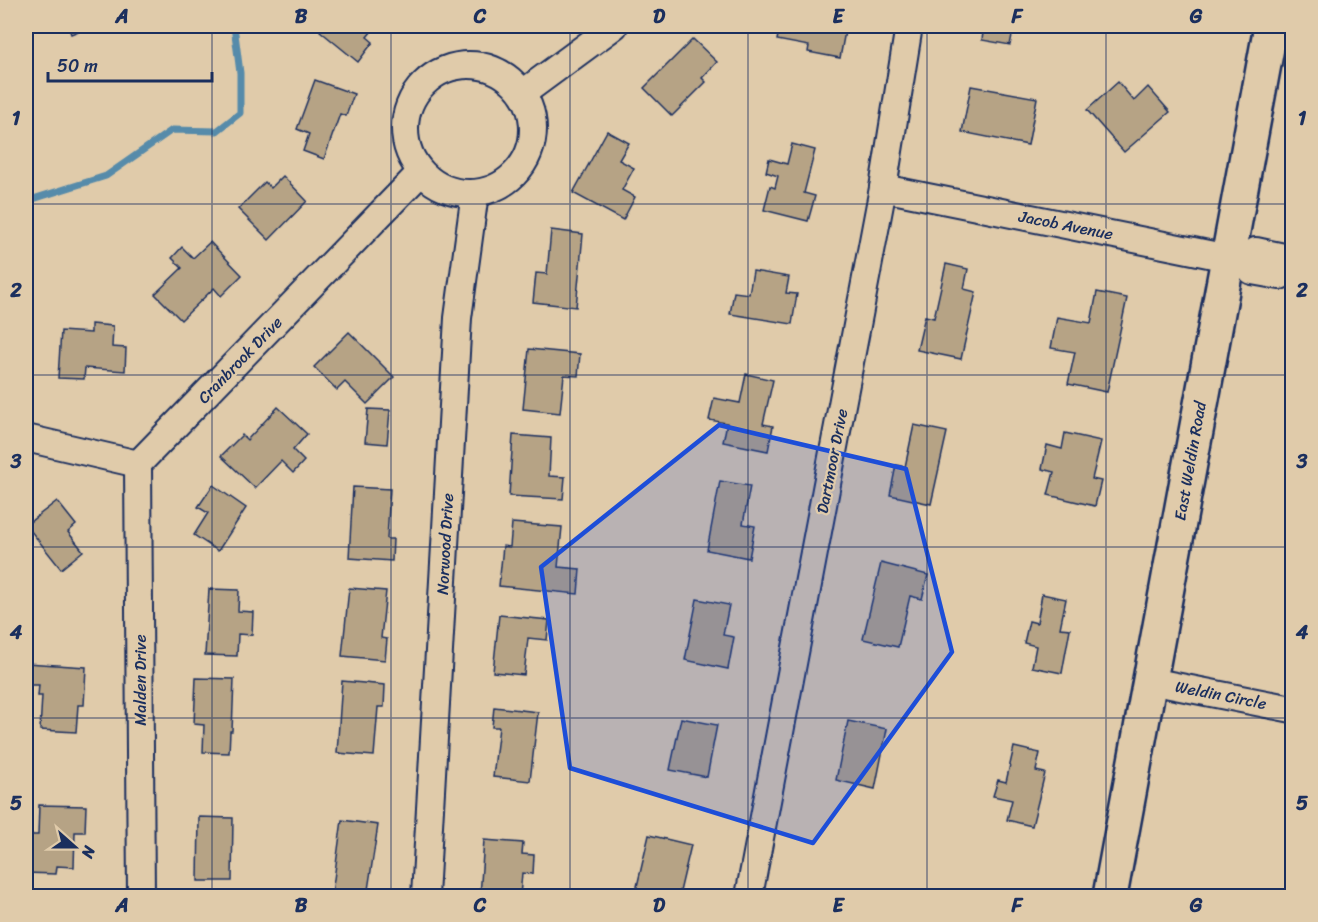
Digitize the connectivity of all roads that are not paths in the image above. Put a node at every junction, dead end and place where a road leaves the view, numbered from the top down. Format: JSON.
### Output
{"nodes":[{"id":1,"x":614,"y":26,"type":"edge"},
{"id":2,"x":909,"y":26,"type":"edge"},
{"id":3,"x":1270,"y":26,"type":"edge"},
{"id":4,"x":523,"y":93,"type":"junction"},
{"id":5,"x":421,"y":172,"type":"junction"},
{"id":6,"x":884,"y":188,"type":"junction"},
{"id":7,"x":475,"y":193,"type":"junction"},
{"id":8,"x":1238,"y":259,"type":"junction"},
{"id":9,"x":1293,"y":268,"type":"edge"},
{"id":10,"x":26,"y":438,"type":"edge"},
{"id":11,"x":138,"y":464,"type":"junction"},
{"id":12,"x":1150,"y":681,"type":"junction"},
{"id":13,"x":1293,"y":709,"type":"edge"},
{"id":14,"x":141,"y":897,"type":"edge"},
{"id":15,"x":425,"y":897,"type":"edge"},
{"id":16,"x":749,"y":897,"type":"edge"},
{"id":17,"x":1110,"y":897,"type":"edge"}],
"edges":[{"from":1,"to":4,"type":"street"},
{"from":2,"to":6,"type":"street","name":"Dartmoor Drive"},
{"from":3,"to":8,"type":"street","name":"East Weldin Road"},
{"from":4,"to":5,"type":"street"},
{"from":4,"to":7,"type":"street"},
{"from":5,"to":7,"type":"street"},
{"from":5,"to":11,"type":"street","name":"Cranbrook Drive"},
{"from":6,"to":8,"type":"street","name":"Jacob Avenue"},
{"from":6,"to":16,"type":"street","name":"Dartmoor Drive"},
{"from":7,"to":15,"type":"street","name":"Norwood Drive"},
{"from":8,"to":9,"type":"street","name":"Jacob Avenue"},
{"from":8,"to":12,"type":"street","name":"East Weldin Road"},
{"from":10,"to":11,"type":"street"},
{"from":11,"to":14,"type":"street","name":"Malden Drive"},
{"from":12,"to":13,"type":"street","name":"Weldin Circle"},
{"from":12,"to":17,"type":"street","name":"East Weldin Road"}]}
